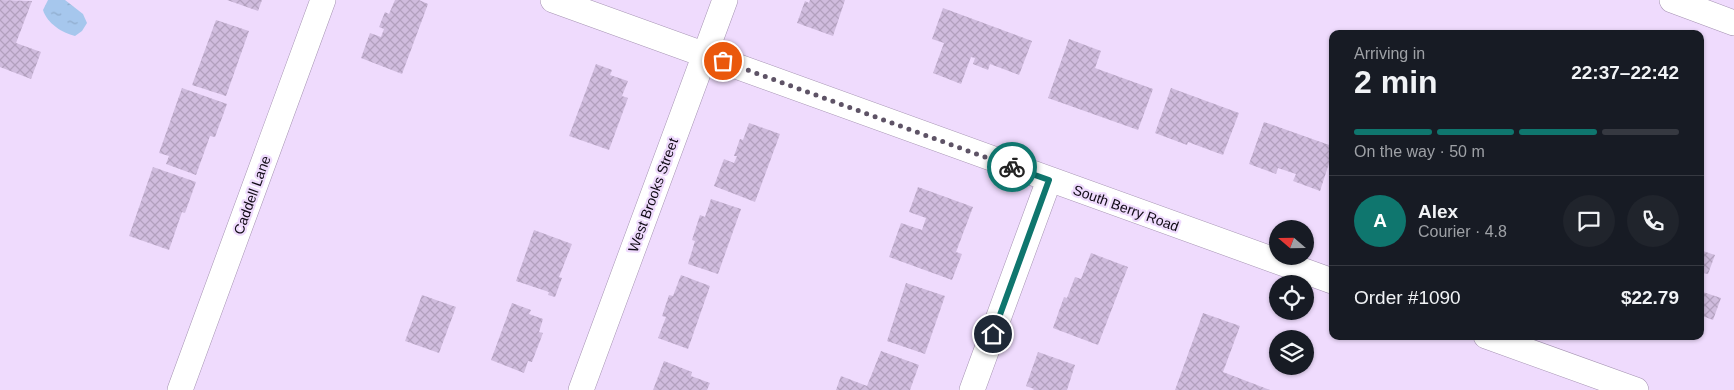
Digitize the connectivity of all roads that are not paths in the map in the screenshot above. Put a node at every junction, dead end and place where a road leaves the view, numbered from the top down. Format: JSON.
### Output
{"nodes":[{"id":1,"x":323,"y":0,"type":"edge"},
{"id":2,"x":553,"y":0,"type":"edge"},
{"id":3,"x":725,"y":0,"type":"edge"},
{"id":4,"x":1672,"y":0,"type":"edge"},
{"id":5,"x":1734,"y":23,"type":"edge"},
{"id":6,"x":705,"y":54,"type":"junction"},
{"id":7,"x":1049,"y":180,"type":"junction"},
{"id":8,"x":1329,"y":280,"type":"edge"},
{"id":9,"x":1496,"y":340,"type":"edge"},
{"id":10,"x":1603,"y":384,"type":"edge"},
{"id":11,"x":180,"y":390,"type":"edge"},
{"id":12,"x":581,"y":390,"type":"edge"},
{"id":13,"x":972,"y":390,"type":"edge"},
{"id":14,"x":1636,"y":390,"type":"edge"}],
"edges":[{"from":1,"to":11,"type":"street","name":"Caddell Lane"},
{"from":2,"to":6,"type":"street","name":"South Berry Road"},
{"from":3,"to":6,"type":"street","name":"West Brooks Street"},
{"from":4,"to":5,"type":"street"},
{"from":6,"to":7,"type":"street","name":"South Berry Road"},
{"from":6,"to":12,"type":"street","name":"West Brooks Street"},
{"from":7,"to":8,"type":"street","name":"South Berry Road"},
{"from":7,"to":13,"type":"street"},
{"from":9,"to":10,"type":"street"},
{"from":10,"to":14,"type":"street"}]}
